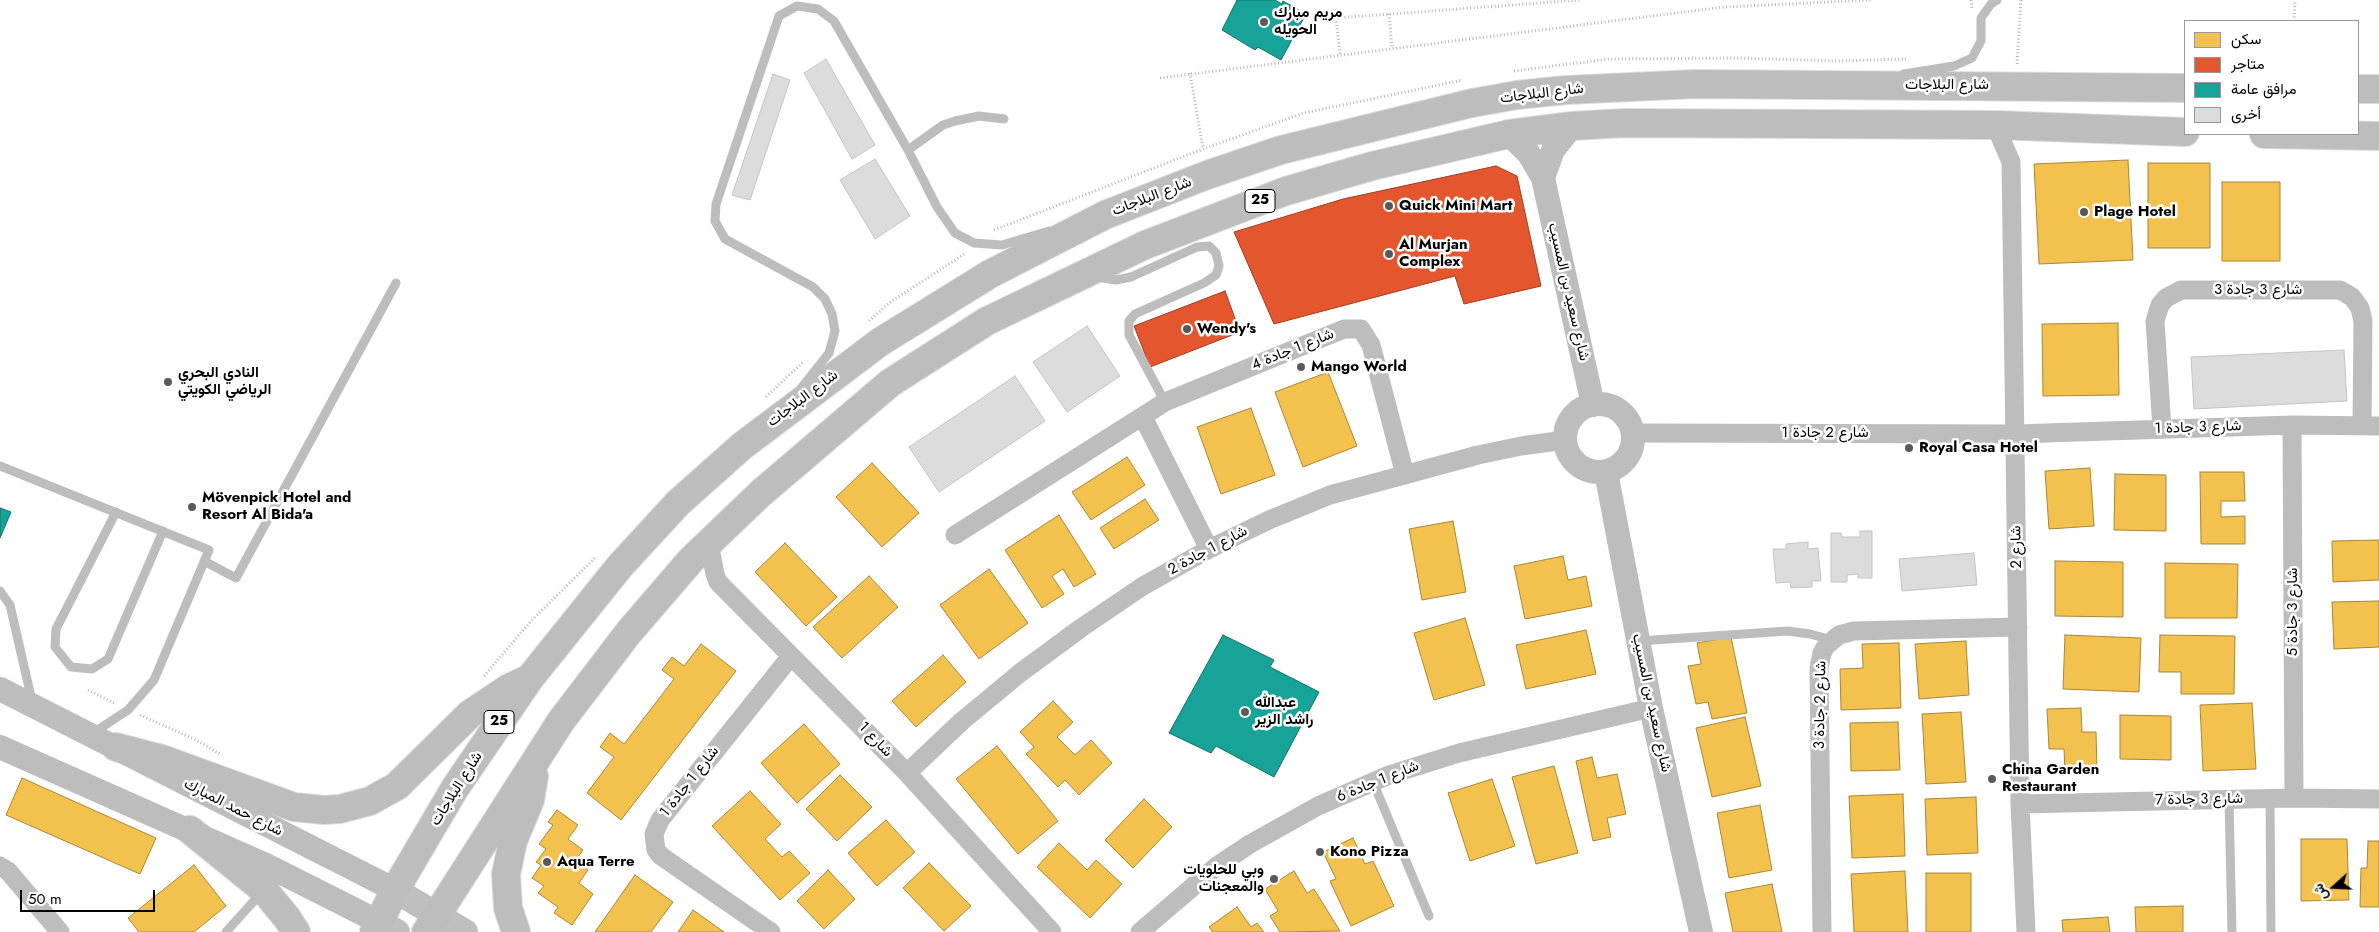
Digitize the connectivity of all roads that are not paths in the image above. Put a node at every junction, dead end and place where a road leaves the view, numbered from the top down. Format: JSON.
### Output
{"nodes":[{"id":1,"x":1997,"y":0,"type":"edge"},
{"id":2,"x":1827,"y":85,"type":"junction"},
{"id":3,"x":2184,"y":88,"type":"edge"},
{"id":4,"x":2359,"y":89,"type":"edge"},
{"id":5,"x":2379,"y":89,"type":"edge"},
{"id":6,"x":1004,"y":119,"type":"dead end"},
{"id":7,"x":1995,"y":125,"type":"junction"},
{"id":8,"x":1572,"y":126,"type":"junction"},
{"id":9,"x":2028,"y":126,"type":"junction"},
{"id":10,"x":2184,"y":132,"type":"edge"},
{"id":11,"x":1509,"y":134,"type":"junction"},
{"id":12,"x":2322,"y":135,"type":"edge"},
{"id":13,"x":2379,"y":136,"type":"edge"},
{"id":14,"x":908,"y":150,"type":"junction"},
{"id":15,"x":2011,"y":162,"type":"junction"},
{"id":16,"x":1542,"y":178,"type":"junction"},
{"id":17,"x":1105,"y":215,"type":"junction"},
{"id":18,"x":1083,"y":275,"type":"junction"},
{"id":19,"x":396,"y":283,"type":"dead end"},
{"id":20,"x":1165,"y":402,"type":"junction"},
{"id":21,"x":1593,"y":405,"type":"junction"},
{"id":22,"x":1143,"y":417,"type":"junction"},
{"id":23,"x":776,"y":420,"type":"junction"},
{"id":24,"x":2292,"y":425,"type":"junction"},
{"id":25,"x":2370,"y":426,"type":"edge"},
{"id":26,"x":2162,"y":429,"type":"junction"},
{"id":27,"x":1633,"y":432,"type":"junction"},
{"id":28,"x":2016,"y":434,"type":"junction"},
{"id":29,"x":1565,"y":440,"type":"junction"},
{"id":30,"x":0,"y":466,"type":"edge"},
{"id":31,"x":1606,"y":472,"type":"junction"},
{"id":32,"x":1405,"y":475,"type":"junction"},
{"id":33,"x":116,"y":512,"type":"junction"},
{"id":34,"x":163,"y":531,"type":"junction"},
{"id":35,"x":955,"y":535,"type":"dead end"},
{"id":36,"x":709,"y":543,"type":"junction"},
{"id":37,"x":1209,"y":549,"type":"junction"},
{"id":38,"x":204,"y":561,"type":"junction"},
{"id":39,"x":0,"y":591,"type":"edge"},
{"id":40,"x":2018,"y":627,"type":"junction"},
{"id":41,"x":1832,"y":640,"type":"junction"},
{"id":42,"x":1638,"y":641,"type":"junction"},
{"id":43,"x":791,"y":656,"type":"junction"},
{"id":44,"x":530,"y":678,"type":"junction"},
{"id":45,"x":0,"y":689,"type":"edge"},
{"id":46,"x":33,"y":706,"type":"junction"},
{"id":47,"x":1651,"y":708,"type":"junction"},
{"id":48,"x":91,"y":735,"type":"junction"},
{"id":49,"x":0,"y":747,"type":"edge"},
{"id":50,"x":116,"y":747,"type":"junction"},
{"id":51,"x":536,"y":762,"type":"junction"},
{"id":52,"x":907,"y":773,"type":"junction"},
{"id":53,"x":1373,"y":782,"type":"junction"},
{"id":54,"x":2270,"y":798,"type":"junction"},
{"id":55,"x":2294,"y":798,"type":"junction"},
{"id":56,"x":213,"y":799,"type":"junction"},
{"id":57,"x":2379,"y":799,"type":"edge"},
{"id":58,"x":2229,"y":800,"type":"junction"},
{"id":59,"x":2020,"y":804,"type":"junction"},
{"id":60,"x":190,"y":830,"type":"junction"},
{"id":61,"x":0,"y":866,"type":"edge"},
{"id":62,"x":264,"y":890,"type":"junction"},
{"id":63,"x":395,"y":890,"type":"junction"},
{"id":64,"x":1428,"y":916,"type":"dead end"},
{"id":65,"x":445,"y":927,"type":"edge"},
{"id":66,"x":384,"y":929,"type":"edge"},
{"id":67,"x":60,"y":932,"type":"edge"},
{"id":68,"x":226,"y":932,"type":"edge"},
{"id":69,"x":296,"y":932,"type":"edge"},
{"id":70,"x":516,"y":932,"type":"edge"},
{"id":71,"x":771,"y":932,"type":"edge"},
{"id":72,"x":1052,"y":932,"type":"edge"},
{"id":73,"x":1140,"y":932,"type":"edge"},
{"id":74,"x":1702,"y":932,"type":"edge"},
{"id":75,"x":1822,"y":932,"type":"edge"},
{"id":76,"x":2026,"y":932,"type":"edge"},
{"id":77,"x":2232,"y":932,"type":"edge"},
{"id":78,"x":2271,"y":932,"type":"edge"}],
"edges":[{"from":1,"to":2,"type":"lane"},
{"from":2,"to":3,"type":"main road","name":"شارع البلاجات","number":"25"},
{"from":2,"to":17,"type":"main road","name":"شارع البلاجات","number":"25"},
{"from":4,"to":5,"type":"main road"},
{"from":6,"to":14,"type":"lane"},
{"from":7,"to":8,"type":"main road","number":"25"},
{"from":7,"to":9,"type":"main road","number":"25"},
{"from":7,"to":15,"type":"street","name":"شارع 2"},
{"from":8,"to":11,"type":"main road","number":"25"},
{"from":8,"to":16,"type":"street"},
{"from":9,"to":10,"type":"main road","number":"25"},
{"from":9,"to":15,"type":"street","name":"شارع 2"},
{"from":11,"to":16,"type":"street","name":"شارع سعيد بن المسيب"},
{"from":11,"to":18,"type":"main road","number":"25"},
{"from":12,"to":13,"type":"main road"},
{"from":14,"to":17,"type":"lane"},
{"from":14,"to":23,"type":"lane"},
{"from":15,"to":28,"type":"street","name":"شارع 2"},
{"from":16,"to":21,"type":"street","name":"شارع سعيد بن المسيب"},
{"from":17,"to":23,"type":"main road","name":"شارع البلاجات","number":"25"},
{"from":18,"to":20,"type":"lane"},
{"from":18,"to":36,"type":"main road","number":"25"},
{"from":19,"to":38,"type":"lane"},
{"from":20,"to":22,"type":"street","name":"شارع 1 جادة 4"},
{"from":20,"to":32,"type":"street","name":"شارع 1 جادة 4"},
{"from":21,"to":27,"type":"street"},
{"from":21,"to":29,"type":"street"},
{"from":22,"to":35,"type":"street","name":"شارع 1 جادة 4"},
{"from":22,"to":37,"type":"street"},
{"from":23,"to":44,"type":"main road","name":"شارع البلاجات","number":"25"},
{"from":24,"to":25,"type":"street","name":"شارع 3 جادة 1"},
{"from":24,"to":26,"type":"street","name":"شارع 3 جادة 1"},
{"from":24,"to":55,"type":"street","name":"شارع 3 جادة 5"},
{"from":25,"to":26,"type":"street","name":"شارع 3 جادة 3"},
{"from":26,"to":28,"type":"street","name":"شارع 3 جادة 1"},
{"from":27,"to":28,"type":"street","name":"شارع 2 جادة 1"},
{"from":27,"to":31,"type":"street"},
{"from":28,"to":40,"type":"street","name":"شارع 2"},
{"from":29,"to":31,"type":"street"},
{"from":29,"to":32,"type":"street","name":"شارع 1 جادة 2"},
{"from":30,"to":33,"type":"lane"},
{"from":31,"to":42,"type":"street","name":"شارع سعيد بن المسيب"},
{"from":32,"to":37,"type":"street","name":"شارع 1 جادة 2"},
{"from":33,"to":34,"type":"lane"},
{"from":33,"to":34,"type":"lane"},
{"from":34,"to":38,"type":"lane"},
{"from":36,"to":43,"type":"street","name":"شارع 1"},
{"from":36,"to":51,"type":"main road","number":"25"},
{"from":37,"to":52,"type":"street","name":"شارع 1 جادة 2"},
{"from":38,"to":48,"type":"lane"},
{"from":39,"to":46,"type":"lane"},
{"from":40,"to":41,"type":"street","name":"شارع 2 جادة 3"},
{"from":40,"to":59,"type":"street","name":"شارع 2"},
{"from":41,"to":42,"type":"lane"},
{"from":41,"to":75,"type":"street","name":"شارع 2 جادة 3"},
{"from":42,"to":47,"type":"street","name":"شارع سعيد بن المسيب"},
{"from":43,"to":52,"type":"street","name":"شارع 1"},
{"from":43,"to":71,"type":"street","name":"شارع 1 جادة 1"},
{"from":44,"to":50,"type":"main road"},
{"from":44,"to":63,"type":"main road","name":"شارع البلاجات","number":"25"},
{"from":45,"to":46,"type":"street","name":"شارع حمد المبارك"},
{"from":46,"to":48,"type":"street","name":"شارع حمد المبارك"},
{"from":47,"to":53,"type":"street","name":"شارع 1 جادة 6"},
{"from":47,"to":74,"type":"street","name":"شارع سعيد بن المسيب"},
{"from":48,"to":50,"type":"street","name":"شارع حمد المبارك"},
{"from":49,"to":60,"type":"street"},
{"from":50,"to":56,"type":"street","name":"شارع حمد المبارك"},
{"from":51,"to":65,"type":"main road","number":"25"},
{"from":51,"to":70,"type":"main road"},
{"from":52,"to":72,"type":"street","name":"شارع 1"},
{"from":53,"to":64,"type":"lane"},
{"from":53,"to":73,"type":"street","name":"شارع 1 جادة 6"},
{"from":54,"to":55,"type":"street","name":"شارع 3 جادة 7"},
{"from":54,"to":58,"type":"street","name":"شارع 3 جادة 7"},
{"from":54,"to":78,"type":"lane"},
{"from":55,"to":57,"type":"street","name":"شارع 3 جادة 7"},
{"from":56,"to":60,"type":"street"},
{"from":56,"to":63,"type":"street","name":"شارع حمد المبارك"},
{"from":58,"to":59,"type":"street","name":"شارع 3 جادة 7"},
{"from":58,"to":77,"type":"lane"},
{"from":59,"to":76,"type":"street","name":"شارع 2"},
{"from":60,"to":62,"type":"main road"},
{"from":60,"to":66,"type":"street"},
{"from":61,"to":67,"type":"street"},
{"from":62,"to":68,"type":"lane"},
{"from":62,"to":69,"type":"main road"},
{"from":63,"to":65,"type":"main road","name":"شارع حمد المبارك"},
{"from":63,"to":66,"type":"main road","number":"25"}]}
